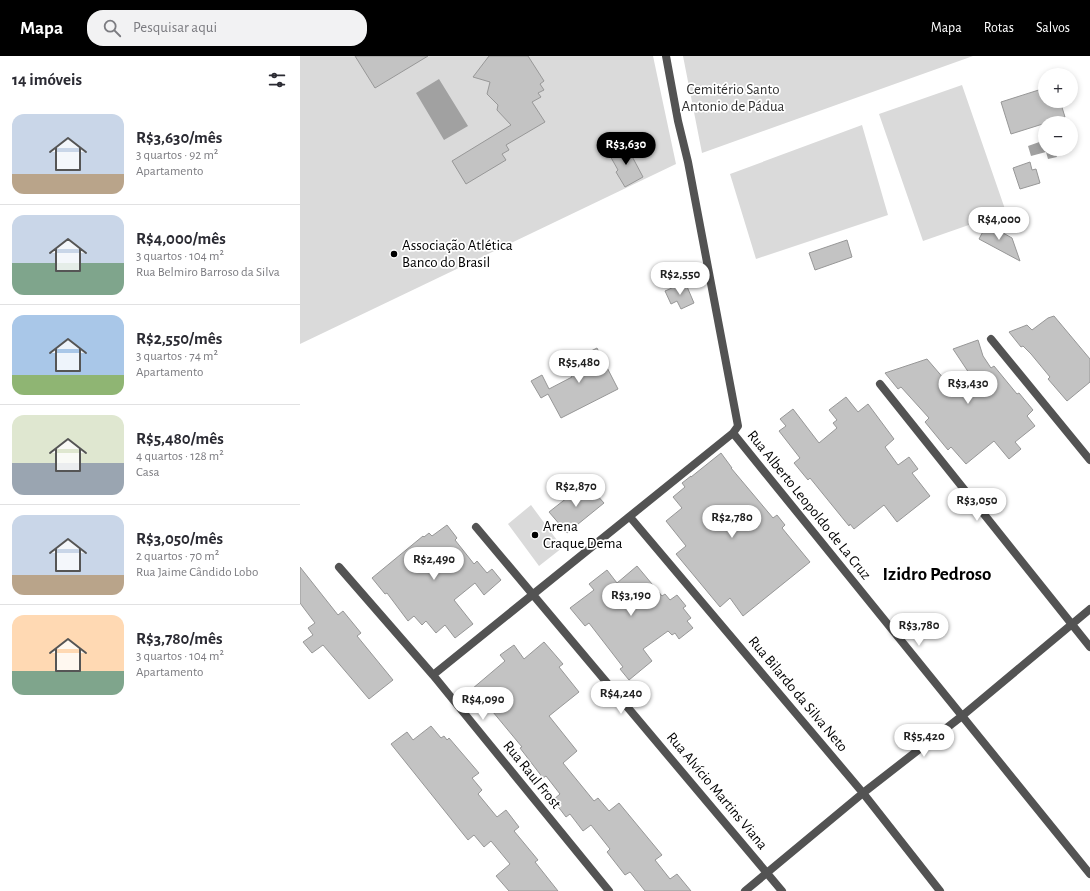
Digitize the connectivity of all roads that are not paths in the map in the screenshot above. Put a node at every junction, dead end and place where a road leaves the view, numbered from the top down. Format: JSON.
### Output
{"nodes":[{"id":1,"x":666,"y":56,"type":"edge"},
{"id":2,"x":991,"y":339,"type":"dead end"},
{"id":3,"x":880,"y":384,"type":"dead end"},
{"id":4,"x":733,"y":433,"type":"junction"},
{"id":5,"x":1090,"y":460,"type":"edge"},
{"id":6,"x":630,"y":517,"type":"junction"},
{"id":7,"x":476,"y":527,"type":"dead end"},
{"id":8,"x":339,"y":567,"type":"dead end"},
{"id":9,"x":532,"y":595,"type":"junction"},
{"id":10,"x":1090,"y":609,"type":"edge"},
{"id":11,"x":1071,"y":624,"type":"junction"},
{"id":12,"x":1090,"y":647,"type":"edge"},
{"id":13,"x":433,"y":675,"type":"junction"},
{"id":14,"x":962,"y":716,"type":"junction"},
{"id":15,"x":863,"y":793,"type":"junction"},
{"id":16,"x":768,"y":873,"type":"junction"},
{"id":17,"x":1090,"y":874,"type":"edge"},
{"id":18,"x":608,"y":891,"type":"edge"},
{"id":19,"x":745,"y":891,"type":"edge"},
{"id":20,"x":782,"y":891,"type":"edge"},
{"id":21,"x":940,"y":891,"type":"edge"}],
"edges":[{"from":1,"to":4,"type":"street"},
{"from":2,"to":5,"type":"street"},
{"from":3,"to":11,"type":"street"},
{"from":4,"to":6,"type":"street"},
{"from":4,"to":14,"type":"street","name":"Rua Alberto Leopoldo de La Cruz"},
{"from":6,"to":9,"type":"street"},
{"from":6,"to":15,"type":"street","name":"Rua Bilardo da Silva Neto"},
{"from":7,"to":9,"type":"street","name":"Rua Alvício Martins Viana"},
{"from":8,"to":13,"type":"street","name":"Rua Raul Frost"},
{"from":9,"to":13,"type":"street"},
{"from":9,"to":16,"type":"street","name":"Rua Alvício Martins Viana"},
{"from":10,"to":11,"type":"street"},
{"from":11,"to":12,"type":"street"},
{"from":11,"to":14,"type":"street"},
{"from":13,"to":18,"type":"street","name":"Rua Raul Frost"},
{"from":14,"to":15,"type":"street"},
{"from":14,"to":17,"type":"street","name":"Rua Alberto Leopoldo de La Cruz"},
{"from":15,"to":16,"type":"street"},
{"from":15,"to":21,"type":"street","name":"Rua Bilardo da Silva Neto"},
{"from":16,"to":19,"type":"street"},
{"from":16,"to":20,"type":"street","name":"Rua Alvício Martins Viana"}]}
